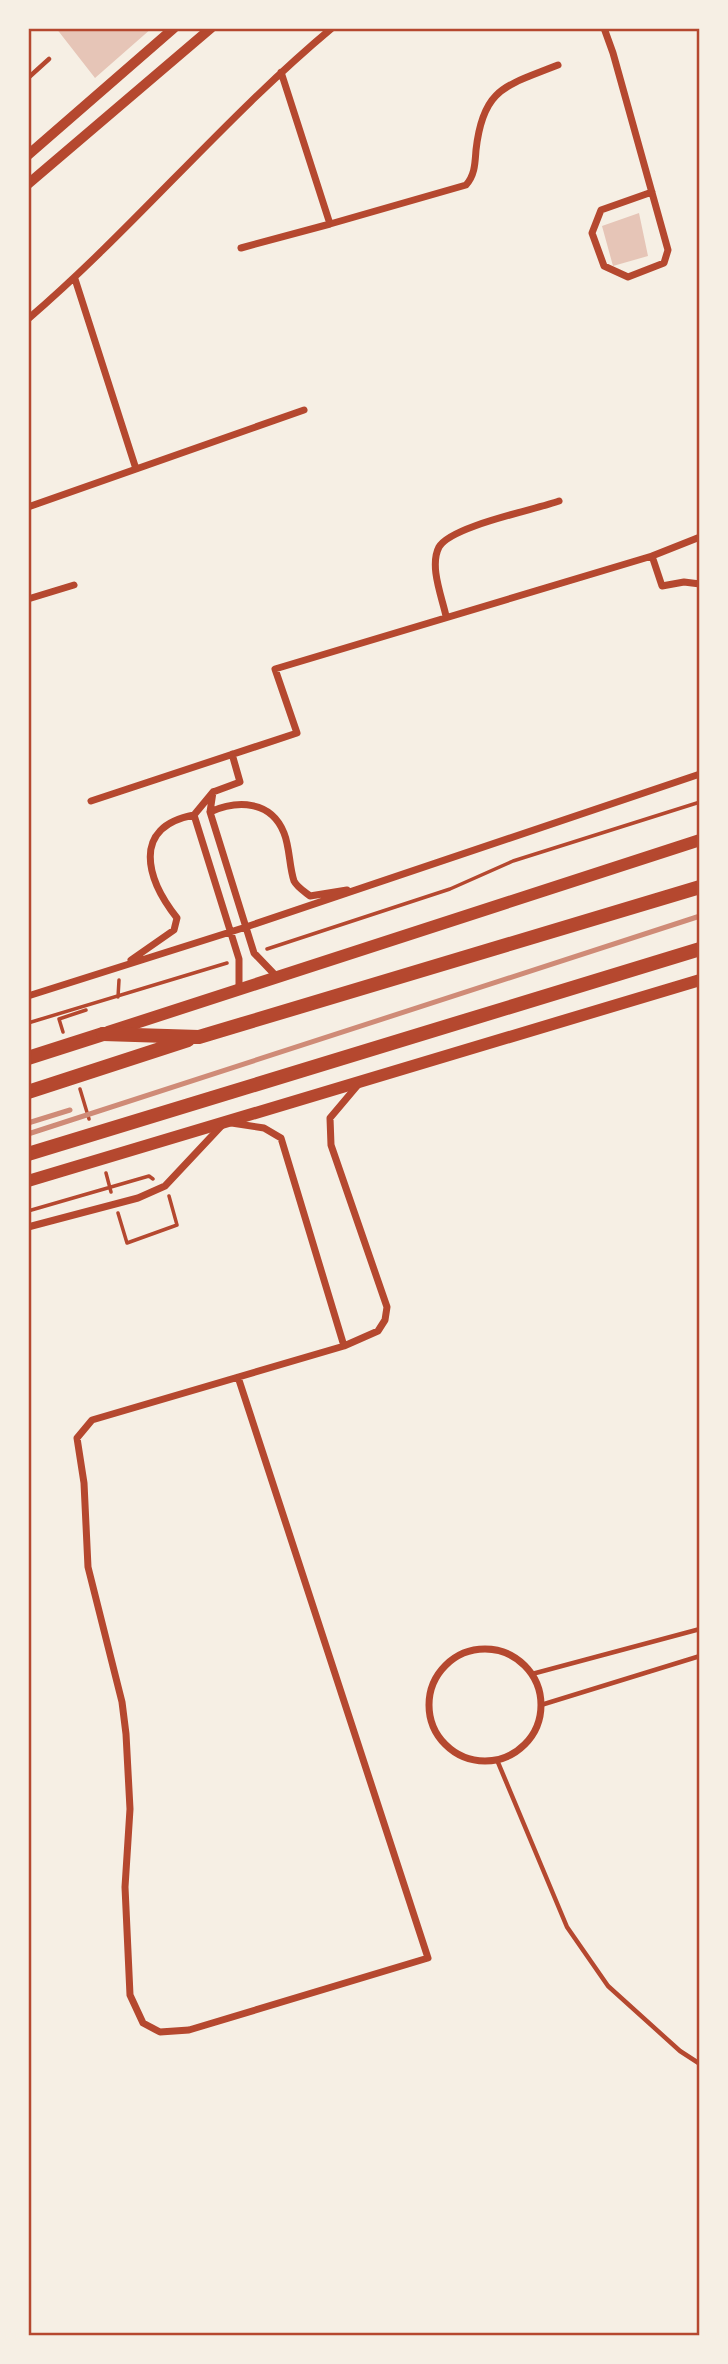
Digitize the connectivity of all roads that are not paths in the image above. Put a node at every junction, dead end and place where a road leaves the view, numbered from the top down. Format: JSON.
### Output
{"nodes":[{"id":1,"x":174,"y":28,"type":"edge"},
{"id":2,"x":211,"y":28,"type":"edge"},
{"id":3,"x":331,"y":28,"type":"edge"},
{"id":4,"x":604,"y":28,"type":"edge"},
{"id":5,"x":49,"y":59,"type":"dead end"},
{"id":6,"x":558,"y":65,"type":"dead end"},
{"id":7,"x":281,"y":72,"type":"junction"},
{"id":8,"x":28,"y":78,"type":"edge"},
{"id":9,"x":28,"y":155,"type":"edge"},
{"id":10,"x":28,"y":184,"type":"edge"},
{"id":11,"x":652,"y":192,"type":"junction"},
{"id":12,"x":330,"y":224,"type":"junction"},
{"id":13,"x":241,"y":248,"type":"dead end"},
{"id":14,"x":75,"y":279,"type":"junction"},
{"id":15,"x":28,"y":319,"type":"edge"},
{"id":16,"x":304,"y":410,"type":"dead end"},
{"id":17,"x":136,"y":469,"type":"junction"},
{"id":18,"x":559,"y":501,"type":"dead end"},
{"id":19,"x":28,"y":507,"type":"edge"},
{"id":20,"x":700,"y":537,"type":"edge"},
{"id":21,"x":652,"y":556,"type":"junction"},
{"id":22,"x":74,"y":584,"type":"dead end"},
{"id":23,"x":700,"y":584,"type":"edge"},
{"id":24,"x":28,"y":599,"type":"edge"},
{"id":25,"x":446,"y":616,"type":"junction"},
{"id":26,"x":232,"y":754,"type":"junction"},
{"id":27,"x":700,"y":774,"type":"edge"},
{"id":28,"x":213,"y":792,"type":"junction"},
{"id":29,"x":91,"y":801,"type":"dead end"},
{"id":30,"x":210,"y":812,"type":"junction"},
{"id":31,"x":194,"y":816,"type":"junction"},
{"id":32,"x":700,"y":840,"type":"edge"},
{"id":33,"x":368,"y":886,"type":"junction"},
{"id":34,"x":700,"y":887,"type":"edge"},
{"id":35,"x":246,"y":927,"type":"junction"},
{"id":36,"x":231,"y":933,"type":"junction"},
{"id":37,"x":700,"y":948,"type":"edge"},
{"id":38,"x":119,"y":968,"type":"junction"},
{"id":39,"x":278,"y":978,"type":"junction"},
{"id":40,"x":700,"y":980,"type":"edge"},
{"id":41,"x":239,"y":990,"type":"junction"},
{"id":42,"x":28,"y":996,"type":"edge"},
{"id":43,"x":103,"y":1034,"type":"junction"},
{"id":44,"x":200,"y":1037,"type":"junction"},
{"id":45,"x":28,"y":1058,"type":"edge"},
{"id":46,"x":360,"y":1083,"type":"junction"},
{"id":47,"x":28,"y":1092,"type":"edge"},
{"id":48,"x":225,"y":1122,"type":"junction"},
{"id":49,"x":28,"y":1154,"type":"edge"},
{"id":50,"x":28,"y":1181,"type":"edge"},
{"id":51,"x":28,"y":1227,"type":"edge"},
{"id":52,"x":344,"y":1346,"type":"junction"},
{"id":53,"x":238,"y":1377,"type":"junction"},
{"id":54,"x":700,"y":1629,"type":"edge"},
{"id":55,"x":700,"y":1656,"type":"edge"},
{"id":56,"x":531,"y":1674,"type":"junction"},
{"id":57,"x":541,"y":1704,"type":"junction"},
{"id":58,"x":497,"y":1760,"type":"junction"},
{"id":59,"x":700,"y":2064,"type":"edge"}],
"edges":[{"from":1,"to":9,"type":"street"},
{"from":2,"to":10,"type":"street"},
{"from":3,"to":7,"type":"street"},
{"from":4,"to":11,"type":"street"},
{"from":5,"to":8,"type":"lane"},
{"from":6,"to":12,"type":"street"},
{"from":7,"to":12,"type":"street"},
{"from":7,"to":14,"type":"street"},
{"from":11,"to":11,"type":"street"},
{"from":12,"to":13,"type":"street"},
{"from":14,"to":15,"type":"street"},
{"from":14,"to":17,"type":"street"},
{"from":16,"to":17,"type":"street"},
{"from":17,"to":19,"type":"street"},
{"from":18,"to":25,"type":"street"},
{"from":20,"to":21,"type":"street"},
{"from":21,"to":23,"type":"street"},
{"from":21,"to":25,"type":"street"},
{"from":22,"to":24,"type":"street"},
{"from":25,"to":26,"type":"street"},
{"from":26,"to":28,"type":"street"},
{"from":26,"to":29,"type":"street"},
{"from":27,"to":33,"type":"street"},
{"from":28,"to":30,"type":"street"},
{"from":28,"to":31,"type":"street"},
{"from":30,"to":33,"type":"street"},
{"from":30,"to":35,"type":"street"},
{"from":31,"to":36,"type":"street"},
{"from":31,"to":38,"type":"street"},
{"from":32,"to":39,"type":"main road"},
{"from":33,"to":35,"type":"street"},
{"from":34,"to":44,"type":"main road"},
{"from":35,"to":36,"type":"street"},
{"from":35,"to":39,"type":"street"},
{"from":36,"to":38,"type":"street"},
{"from":36,"to":41,"type":"street"},
{"from":37,"to":49,"type":"main road"},
{"from":38,"to":42,"type":"street"},
{"from":39,"to":41,"type":"main road"},
{"from":40,"to":46,"type":"main road"},
{"from":41,"to":43,"type":"main road"},
{"from":43,"to":44,"type":"main road"},
{"from":43,"to":45,"type":"main road"},
{"from":44,"to":47,"type":"main road"},
{"from":46,"to":48,"type":"main road"},
{"from":46,"to":52,"type":"street"},
{"from":48,"to":50,"type":"main road"},
{"from":48,"to":51,"type":"street"},
{"from":48,"to":52,"type":"street"},
{"from":52,"to":53,"type":"street"},
{"from":53,"to":53,"type":"street"},
{"from":54,"to":56,"type":"lane"},
{"from":55,"to":57,"type":"lane"},
{"from":56,"to":57,"type":"street"},
{"from":56,"to":58,"type":"street"},
{"from":57,"to":58,"type":"street"},
{"from":58,"to":59,"type":"lane"}]}
